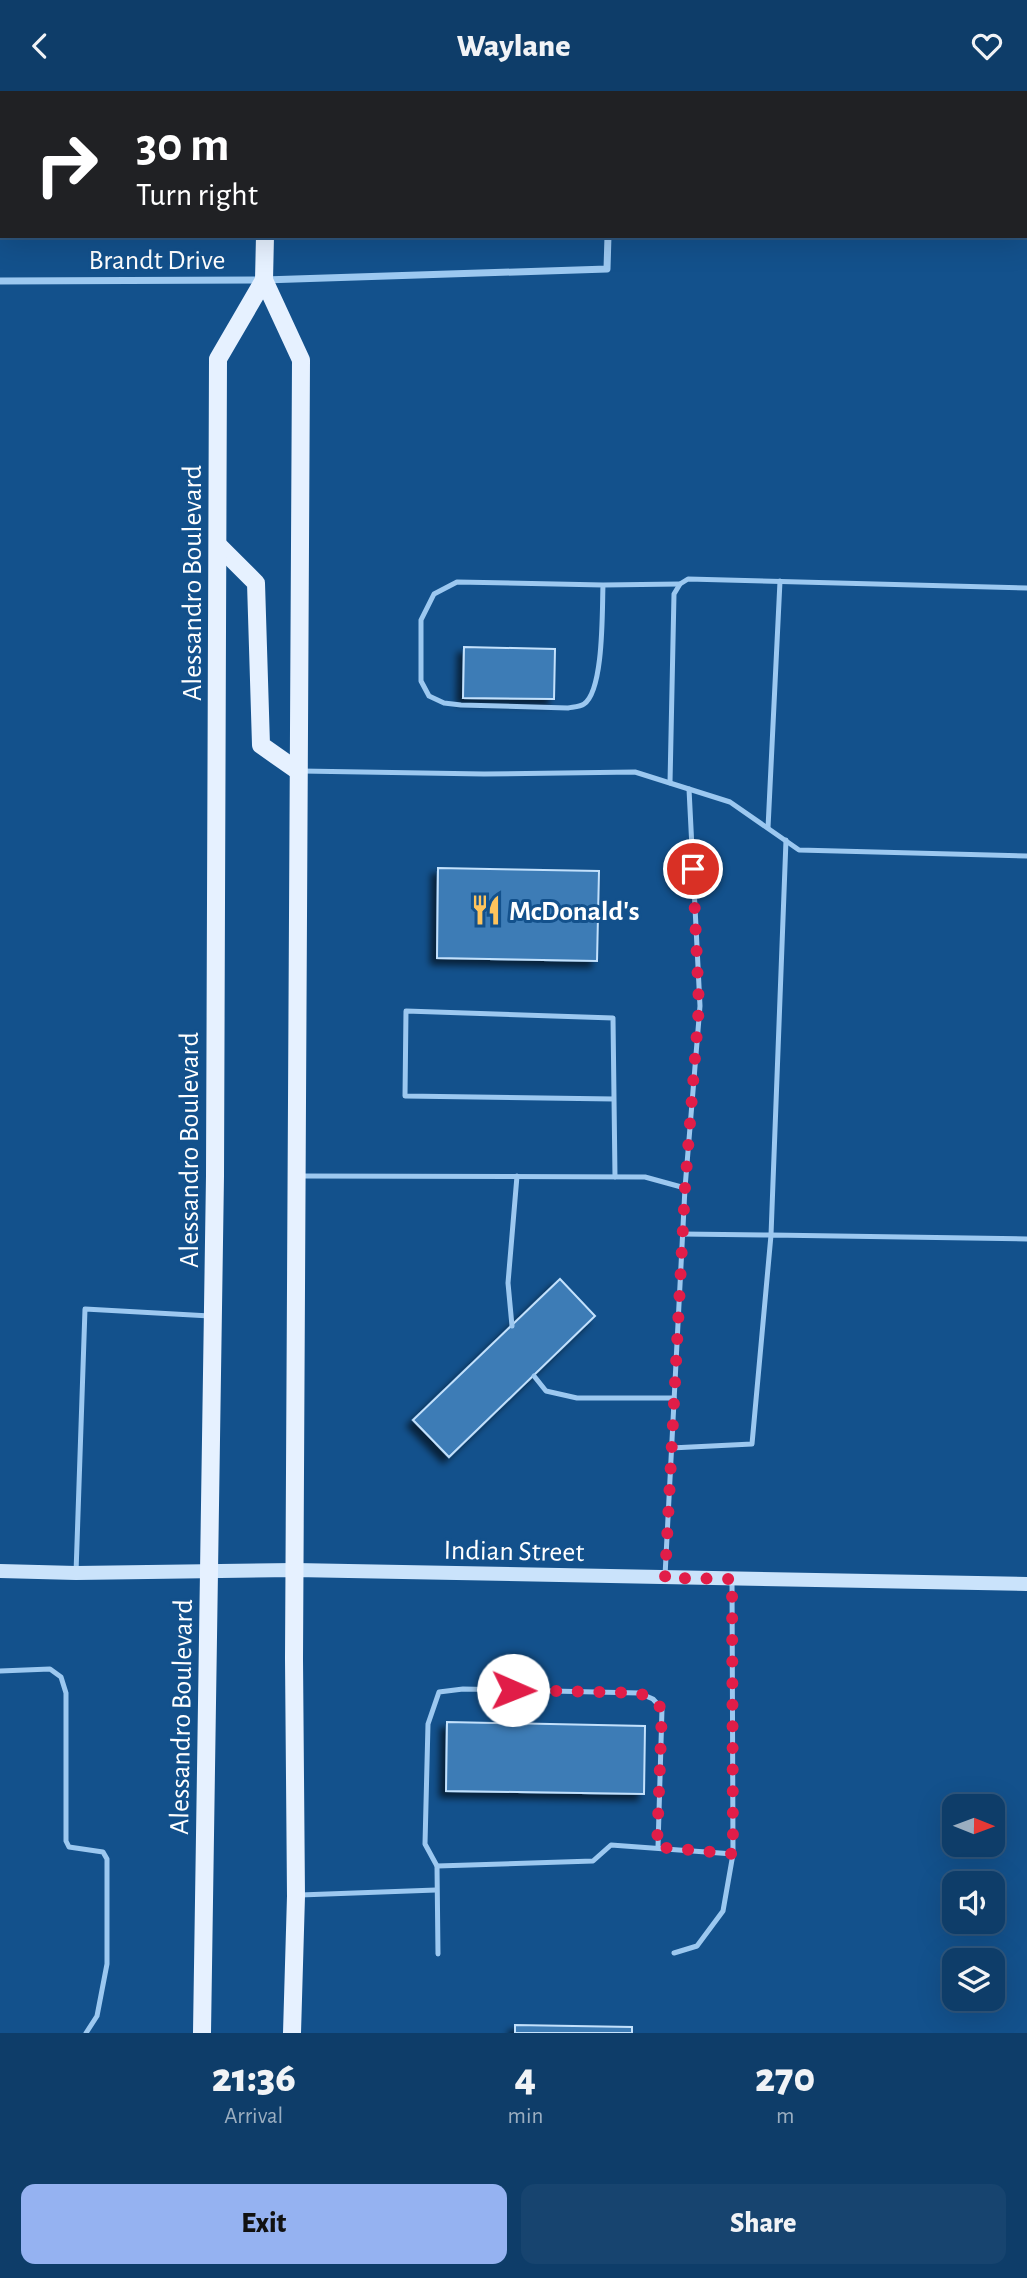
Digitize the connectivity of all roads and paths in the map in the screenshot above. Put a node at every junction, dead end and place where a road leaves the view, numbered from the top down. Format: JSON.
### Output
{"nodes":[{"id":1,"x":265,"y":238,"type":"edge"},
{"id":2,"x":608,"y":238,"type":"edge"},
{"id":3,"x":264,"y":280,"type":"junction"},
{"id":4,"x":0,"y":281,"type":"edge"},
{"id":5,"x":218,"y":545,"type":"junction"},
{"id":6,"x":780,"y":581,"type":"junction"},
{"id":7,"x":680,"y":584,"type":"junction"},
{"id":8,"x":603,"y":585,"type":"junction"},
{"id":9,"x":1027,"y":588,"type":"edge"},
{"id":10,"x":298,"y":771,"type":"junction"},
{"id":11,"x":670,"y":783,"type":"junction"},
{"id":12,"x":689,"y":789,"type":"junction"},
{"id":13,"x":768,"y":828,"type":"junction"},
{"id":14,"x":786,"y":840,"type":"junction"},
{"id":15,"x":1027,"y":856,"type":"edge"},
{"id":16,"x":614,"y":1099,"type":"junction"},
{"id":17,"x":298,"y":1175,"type":"junction"},
{"id":18,"x":517,"y":1176,"type":"junction"},
{"id":19,"x":615,"y":1177,"type":"junction"},
{"id":20,"x":685,"y":1188,"type":"junction"},
{"id":21,"x":682,"y":1234,"type":"junction"},
{"id":22,"x":771,"y":1235,"type":"junction"},
{"id":23,"x":1027,"y":1238,"type":"edge"},
{"id":24,"x":213,"y":1316,"type":"junction"},
{"id":25,"x":512,"y":1326,"type":"dead end"},
{"id":26,"x":534,"y":1375,"type":"dead end"},
{"id":27,"x":674,"y":1398,"type":"junction"},
{"id":28,"x":671,"y":1448,"type":"junction"},
{"id":29,"x":295,"y":1570,"type":"junction"},
{"id":30,"x":0,"y":1571,"type":"edge"},
{"id":31,"x":209,"y":1571,"type":"junction"},
{"id":32,"x":76,"y":1573,"type":"junction"},
{"id":33,"x":665,"y":1578,"type":"junction"},
{"id":34,"x":732,"y":1579,"type":"junction"},
{"id":35,"x":1027,"y":1584,"type":"edge"},
{"id":36,"x":0,"y":1671,"type":"edge"},
{"id":37,"x":657,"y":1847,"type":"junction"},
{"id":38,"x":733,"y":1854,"type":"junction"},
{"id":39,"x":437,"y":1866,"type":"junction"},
{"id":40,"x":436,"y":1890,"type":"junction"},
{"id":41,"x":296,"y":1896,"type":"junction"},
{"id":42,"x":674,"y":1953,"type":"dead end"},
{"id":43,"x":438,"y":1954,"type":"dead end"},
{"id":44,"x":86,"y":2033,"type":"edge"},
{"id":45,"x":202,"y":2033,"type":"edge"},
{"id":46,"x":292,"y":2033,"type":"edge"}],
"edges":[{"from":1,"to":3,"type":"main road","name":"Alessandro Boulevard"},
{"from":2,"to":3,"type":"street","name":"Brandt Drive"},
{"from":3,"to":4,"type":"street","name":"Brandt Drive"},
{"from":3,"to":5,"type":"main road","name":"Alessandro Boulevard"},
{"from":3,"to":10,"type":"main road","name":"Alessandro Boulevard"},
{"from":5,"to":10,"type":"main road"},
{"from":5,"to":24,"type":"main road","name":"Alessandro Boulevard"},
{"from":6,"to":7,"type":"lane"},
{"from":6,"to":9,"type":"lane"},
{"from":6,"to":13,"type":"lane"},
{"from":7,"to":8,"type":"lane"},
{"from":7,"to":11,"type":"lane"},
{"from":8,"to":8,"type":"lane"},
{"from":10,"to":11,"type":"lane"},
{"from":10,"to":17,"type":"main road","name":"Alessandro Boulevard"},
{"from":11,"to":12,"type":"lane"},
{"from":12,"to":13,"type":"lane"},
{"from":12,"to":20,"type":"lane"},
{"from":13,"to":14,"type":"lane"},
{"from":14,"to":15,"type":"lane"},
{"from":14,"to":22,"type":"lane"},
{"from":16,"to":16,"type":"lane"},
{"from":16,"to":19,"type":"lane"},
{"from":17,"to":18,"type":"lane"},
{"from":17,"to":29,"type":"main road","name":"Alessandro Boulevard"},
{"from":18,"to":19,"type":"lane"},
{"from":18,"to":25,"type":"lane"},
{"from":19,"to":20,"type":"lane"},
{"from":20,"to":21,"type":"lane"},
{"from":21,"to":22,"type":"lane"},
{"from":21,"to":27,"type":"lane"},
{"from":22,"to":23,"type":"lane"},
{"from":22,"to":28,"type":"lane"},
{"from":24,"to":31,"type":"main road","name":"Alessandro Boulevard"},
{"from":24,"to":32,"type":"lane"},
{"from":26,"to":27,"type":"lane"},
{"from":27,"to":28,"type":"lane"},
{"from":28,"to":33,"type":"lane"},
{"from":29,"to":31,"type":"main road","name":"Indian Street"},
{"from":29,"to":33,"type":"main road","name":"Indian Street"},
{"from":29,"to":41,"type":"main road","name":"Alessandro Boulevard"},
{"from":30,"to":32,"type":"main road","name":"Indian Street"},
{"from":31,"to":32,"type":"main road","name":"Indian Street"},
{"from":31,"to":45,"type":"main road","name":"Alessandro Boulevard"},
{"from":33,"to":34,"type":"main road","name":"Indian Street"},
{"from":34,"to":35,"type":"main road","name":"Indian Street"},
{"from":34,"to":38,"type":"lane"},
{"from":36,"to":44,"type":"lane"},
{"from":37,"to":38,"type":"lane"},
{"from":37,"to":39,"type":"lane"},
{"from":37,"to":39,"type":"lane"},
{"from":38,"to":42,"type":"lane"},
{"from":39,"to":40,"type":"lane"},
{"from":40,"to":41,"type":"lane"},
{"from":40,"to":43,"type":"lane"},
{"from":41,"to":46,"type":"main road","name":"Alessandro Boulevard"}]}
